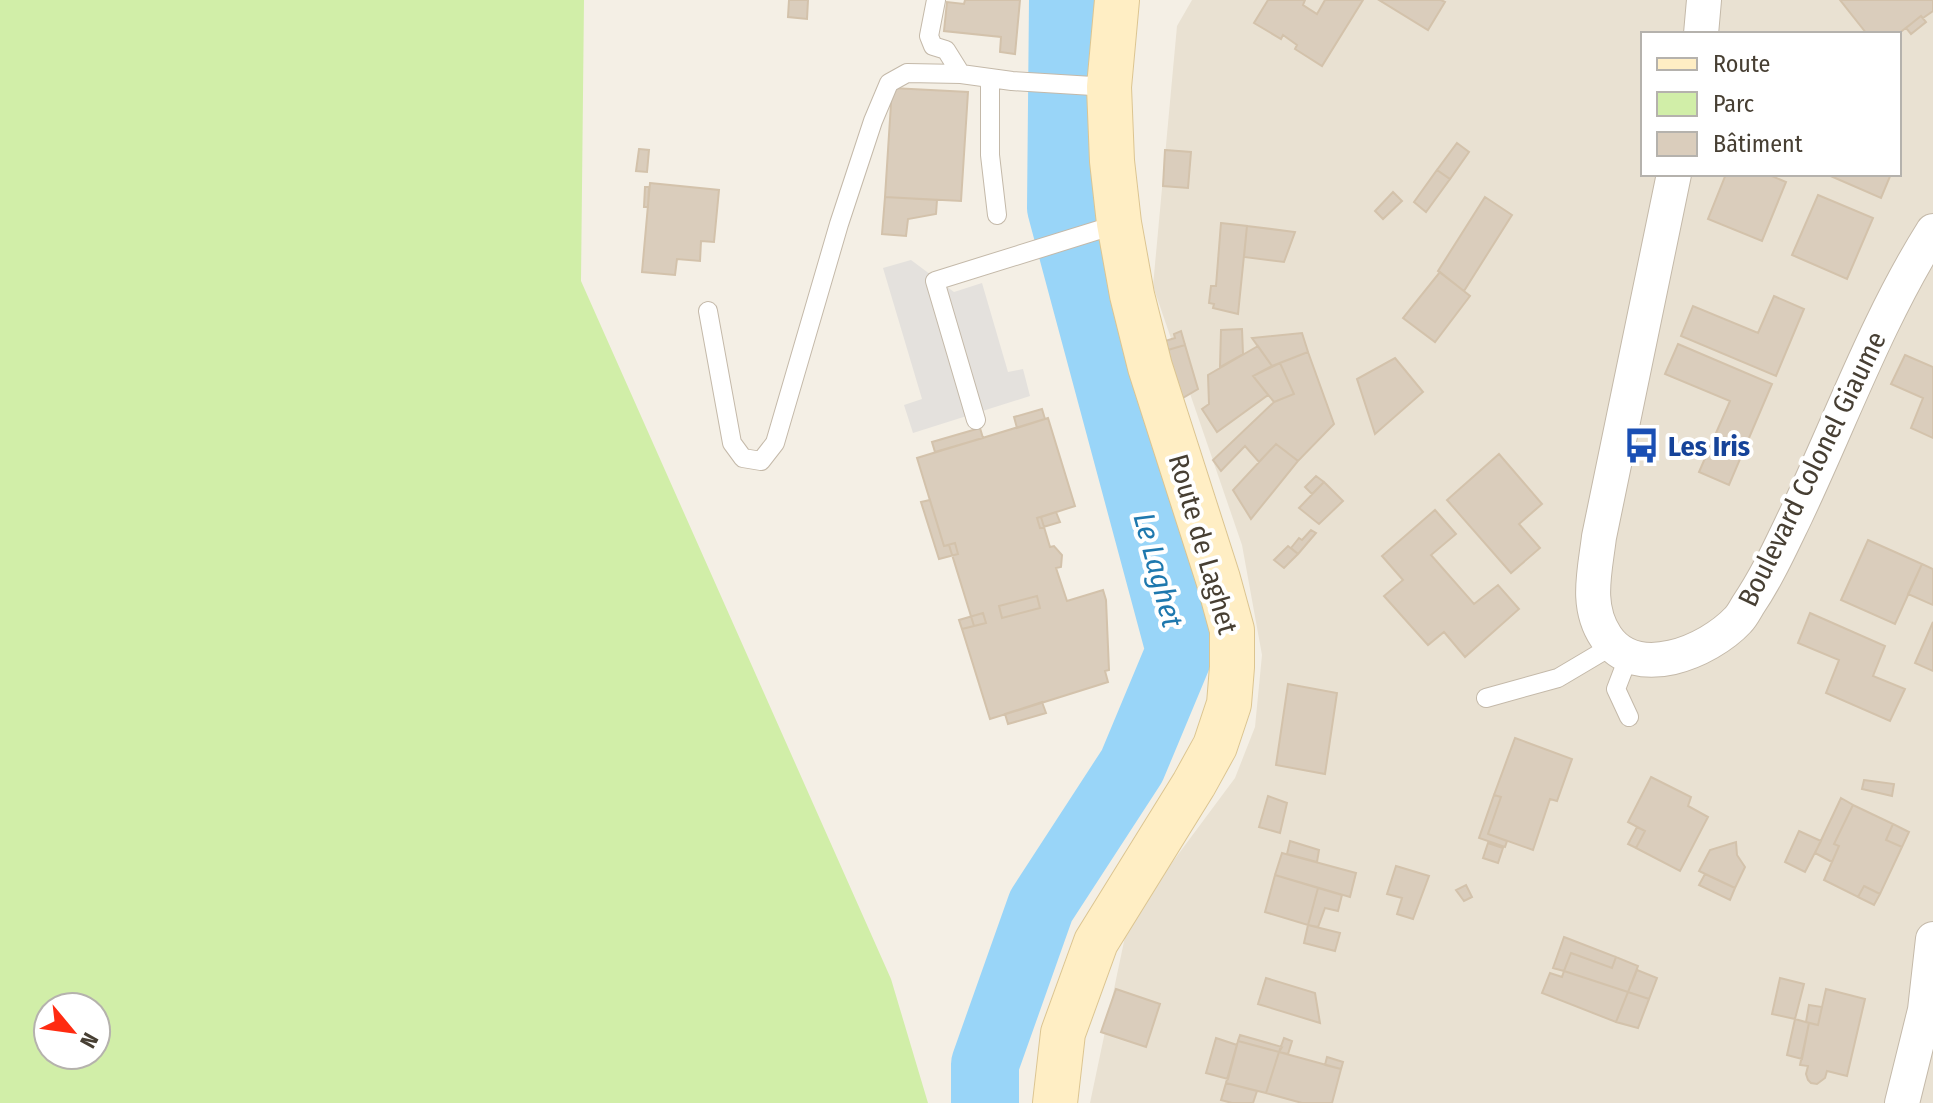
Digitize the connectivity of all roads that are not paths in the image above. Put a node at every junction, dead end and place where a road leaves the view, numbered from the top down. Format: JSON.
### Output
{"nodes":[{"id":1,"x":936,"y":0,"type":"edge"},
{"id":2,"x":1117,"y":0,"type":"edge"},
{"id":3,"x":961,"y":74,"type":"junction"},
{"id":4,"x":990,"y":78,"type":"junction"},
{"id":5,"x":1099,"y":86,"type":"junction"},
{"id":6,"x":1674,"y":176,"type":"edge"},
{"id":7,"x":997,"y":215,"type":"dead end"},
{"id":8,"x":1109,"y":226,"type":"junction"},
{"id":9,"x":1933,"y":231,"type":"edge"},
{"id":10,"x":708,"y":311,"type":"dead end"},
{"id":11,"x":976,"y":420,"type":"dead end"},
{"id":12,"x":1620,"y":650,"type":"junction"},
{"id":13,"x":1486,"y":698,"type":"dead end"},
{"id":14,"x":1629,"y":717,"type":"dead end"},
{"id":15,"x":1933,"y":939,"type":"edge"},
{"id":16,"x":1055,"y":1103,"type":"edge"},
{"id":17,"x":1902,"y":1103,"type":"edge"}],
"edges":[{"from":1,"to":3,"type":"lane"},
{"from":2,"to":5,"type":"main road","name":"Route de Laghet"},
{"from":3,"to":4,"type":"lane"},
{"from":3,"to":10,"type":"lane"},
{"from":4,"to":5,"type":"lane"},
{"from":4,"to":7,"type":"lane"},
{"from":5,"to":8,"type":"main road","name":"Route de Laghet"},
{"from":6,"to":12,"type":"street"},
{"from":8,"to":11,"type":"lane"},
{"from":8,"to":16,"type":"main road","name":"Route de Laghet"},
{"from":9,"to":12,"type":"street","name":"Boulevard Colonel Giaume"},
{"from":12,"to":13,"type":"lane"},
{"from":12,"to":14,"type":"lane"},
{"from":15,"to":17,"type":"street"}]}
